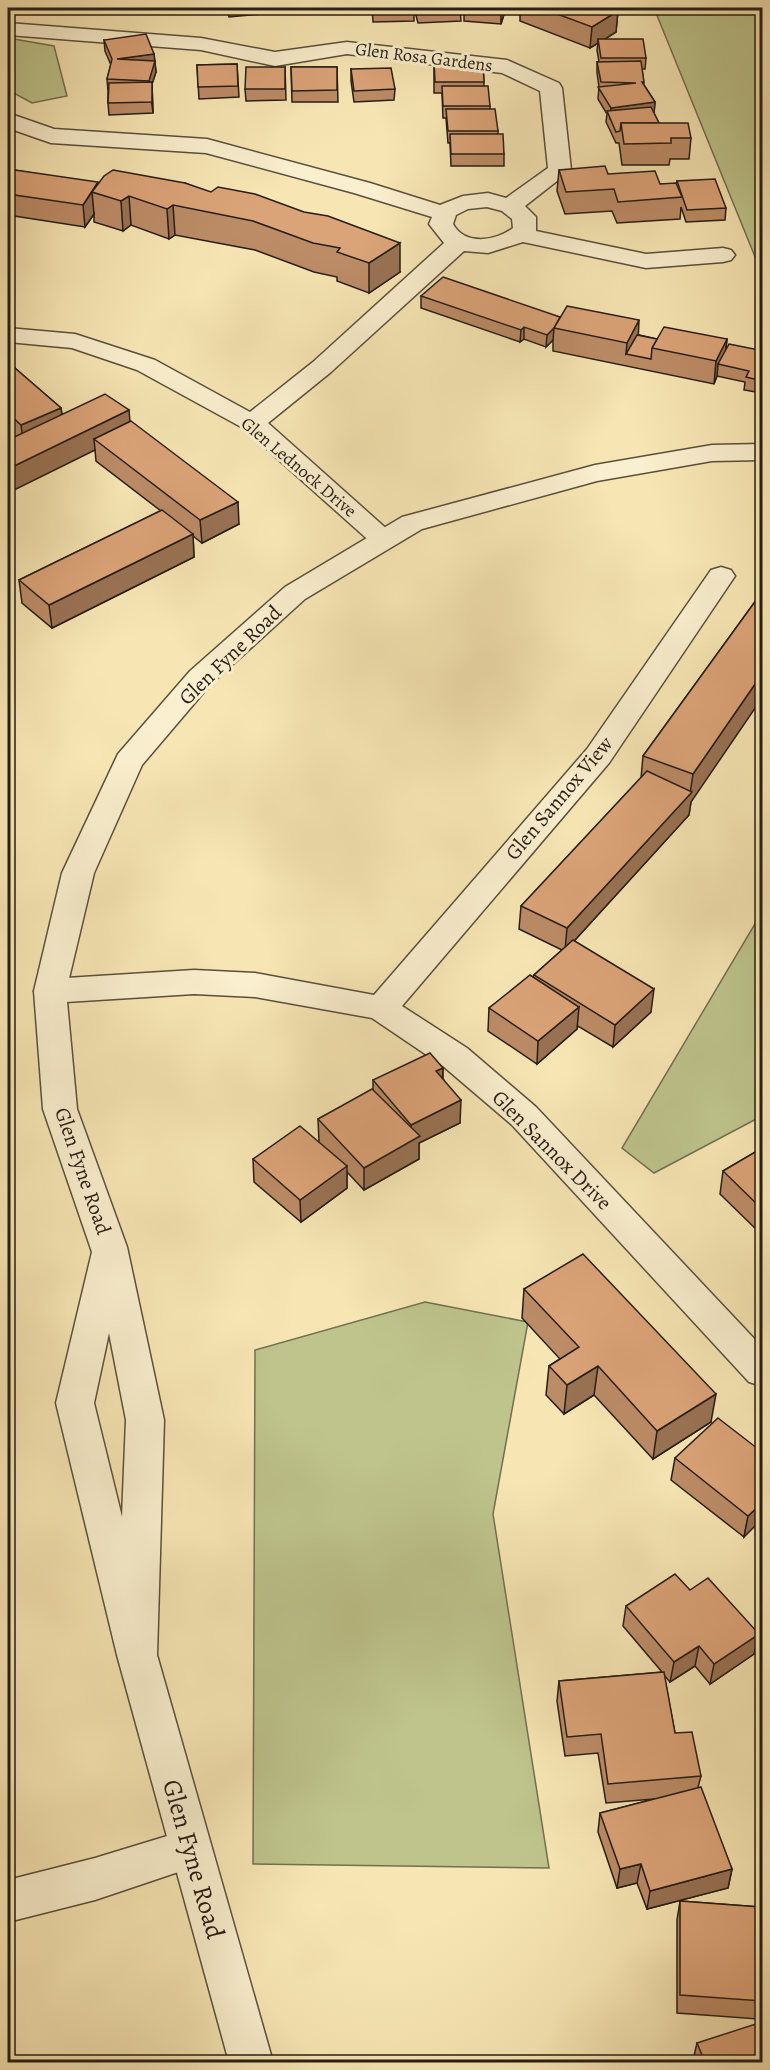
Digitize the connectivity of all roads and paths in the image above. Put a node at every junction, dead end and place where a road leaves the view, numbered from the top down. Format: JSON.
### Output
{"nodes":[{"id":1,"x":8,"y":29,"type":"edge"},
{"id":2,"x":8,"y":120,"type":"edge"},
{"id":3,"x":510,"y":206,"type":"junction"},
{"id":4,"x":445,"y":214,"type":"junction"},
{"id":5,"x":520,"y":234,"type":"junction"},
{"id":6,"x":461,"y":241,"type":"junction"},
{"id":7,"x":723,"y":255,"type":"dead end"},
{"id":8,"x":8,"y":335,"type":"edge"},
{"id":9,"x":252,"y":423,"type":"junction"},
{"id":10,"x":762,"y":452,"type":"edge"},
{"id":11,"x":384,"y":539,"type":"junction"},
{"id":12,"x":721,"y":576,"type":"dead end"},
{"id":13,"x":50,"y":991,"type":"junction"},
{"id":14,"x":381,"y":1008,"type":"junction"},
{"id":15,"x":109,"y":1247,"type":"junction"},
{"id":16,"x":762,"y":1371,"type":"edge"},
{"id":17,"x":137,"y":1655,"type":"junction"},
{"id":18,"x":190,"y":1849,"type":"junction"},
{"id":19,"x":8,"y":1901,"type":"edge"},
{"id":20,"x":251,"y":2062,"type":"edge"}],
"edges":[{"from":1,"to":3,"type":"street","name":"Glen Rosa Gardens"},
{"from":2,"to":4,"type":"street"},
{"from":3,"to":4,"type":"street"},
{"from":3,"to":5,"type":"street"},
{"from":4,"to":6,"type":"street"},
{"from":5,"to":6,"type":"street"},
{"from":5,"to":7,"type":"street"},
{"from":6,"to":9,"type":"street"},
{"from":8,"to":9,"type":"street","name":"Glen Lednock Drive"},
{"from":9,"to":11,"type":"street","name":"Glen Lednock Drive"},
{"from":10,"to":11,"type":"street","name":"Glen Fyne Road"},
{"from":11,"to":13,"type":"street","name":"Glen Fyne Road"},
{"from":12,"to":14,"type":"street","name":"Glen Sannox View"},
{"from":13,"to":14,"type":"street","name":"Glen Sannox Drive"},
{"from":13,"to":15,"type":"street","name":"Glen Fyne Road"},
{"from":14,"to":16,"type":"street","name":"Glen Sannox Drive"},
{"from":15,"to":17,"type":"street","name":"Glen Fyne Road"},
{"from":15,"to":17,"type":"street","name":"Glen Fyne Road"},
{"from":17,"to":18,"type":"street","name":"Glen Fyne Road"},
{"from":18,"to":19,"type":"street"},
{"from":18,"to":20,"type":"street","name":"Glen Fyne Road"}]}
